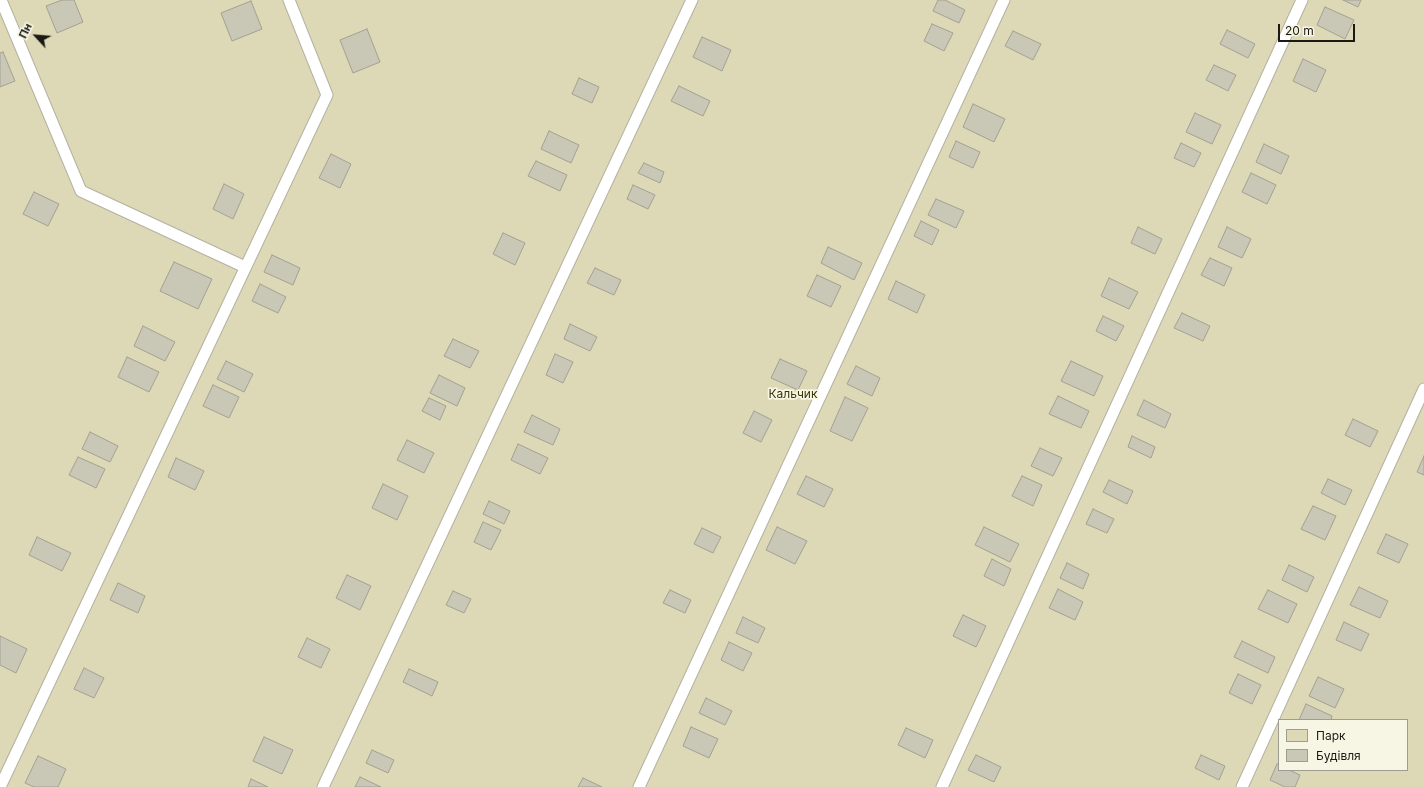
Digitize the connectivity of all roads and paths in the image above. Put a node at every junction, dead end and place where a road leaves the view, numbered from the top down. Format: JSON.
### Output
{"nodes":[{"id":1,"x":1,"y":0,"type":"edge"},
{"id":2,"x":289,"y":0,"type":"edge"},
{"id":3,"x":692,"y":0,"type":"edge"},
{"id":4,"x":1004,"y":0,"type":"edge"},
{"id":5,"x":1302,"y":0,"type":"edge"},
{"id":6,"x":246,"y":267,"type":"junction"},
{"id":7,"x":1424,"y":389,"type":"edge"},
{"id":8,"x":0,"y":786,"type":"edge"},
{"id":9,"x":323,"y":787,"type":"edge"},
{"id":10,"x":639,"y":787,"type":"edge"},
{"id":11,"x":942,"y":787,"type":"edge"},
{"id":12,"x":1242,"y":787,"type":"edge"}],
"edges":[{"from":1,"to":6,"type":"lane"},
{"from":2,"to":6,"type":"lane"},
{"from":3,"to":9,"type":"lane"},
{"from":4,"to":10,"type":"lane"},
{"from":5,"to":11,"type":"lane"},
{"from":6,"to":8,"type":"lane"},
{"from":7,"to":12,"type":"lane"}]}
